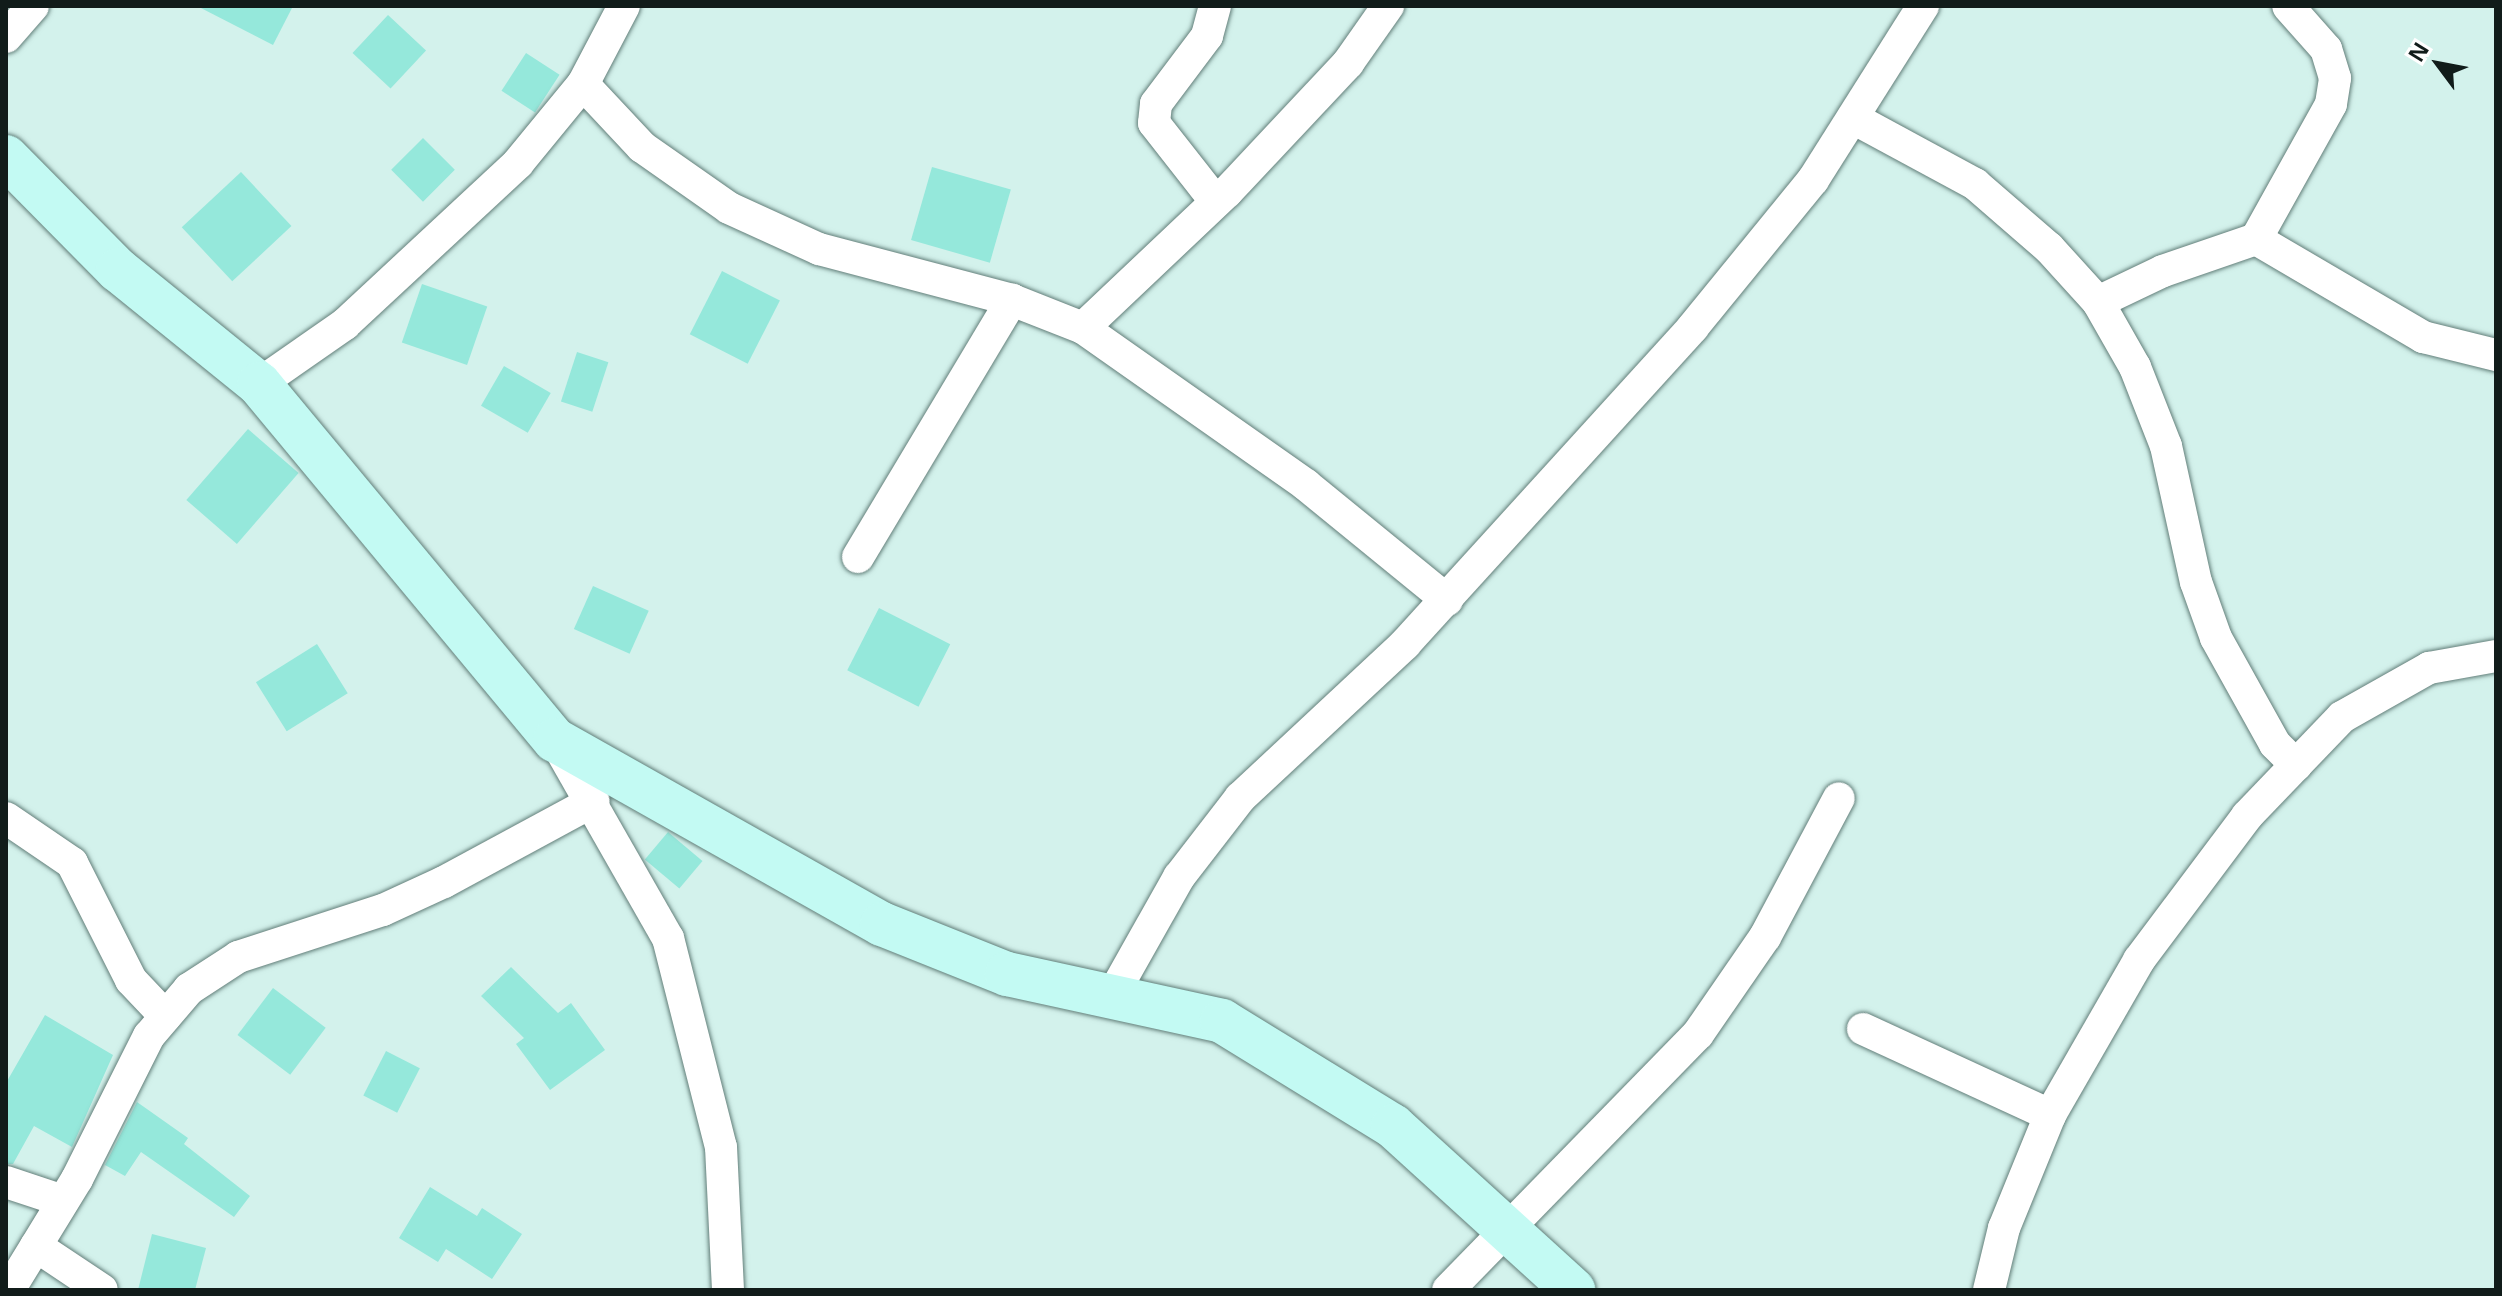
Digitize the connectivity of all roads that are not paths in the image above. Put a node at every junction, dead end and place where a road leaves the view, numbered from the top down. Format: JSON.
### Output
{"nodes":[{"id":1,"x":33,"y":6,"type":"edge"},
{"id":2,"x":624,"y":6,"type":"edge"},
{"id":3,"x":1215,"y":6,"type":"edge"},
{"id":4,"x":1388,"y":6,"type":"edge"},
{"id":5,"x":1923,"y":6,"type":"edge"},
{"id":6,"x":2288,"y":6,"type":"edge"},
{"id":7,"x":6,"y":37,"type":"edge"},
{"id":8,"x":583,"y":84,"type":"junction"},
{"id":9,"x":1853,"y":118,"type":"junction"},
{"id":10,"x":6,"y":157,"type":"edge"},
{"id":11,"x":1216,"y":202,"type":"junction"},
{"id":12,"x":2256,"y":239,"type":"junction"},
{"id":13,"x":1012,"y":300,"type":"junction"},
{"id":14,"x":2098,"y":302,"type":"junction"},
{"id":15,"x":1083,"y":328,"type":"junction"},
{"id":16,"x":2496,"y":355,"type":"edge"},
{"id":17,"x":259,"y":384,"type":"junction"},
{"id":18,"x":858,"y":557,"type":"dead end"},
{"id":19,"x":1447,"y":600,"type":"junction"},
{"id":20,"x":2496,"y":656,"type":"edge"},
{"id":21,"x":555,"y":740,"type":"junction"},
{"id":22,"x":2296,"y":765,"type":"junction"},
{"id":23,"x":1839,"y":798,"type":"dead end"},
{"id":24,"x":594,"y":801,"type":"junction"},
{"id":25,"x":6,"y":818,"type":"edge"},
{"id":26,"x":1112,"y":996,"type":"junction"},
{"id":27,"x":165,"y":1016,"type":"junction"},
{"id":28,"x":1863,"y":1029,"type":"dead end"},
{"id":29,"x":2050,"y":1115,"type":"junction"},
{"id":30,"x":6,"y":1182,"type":"edge"},
{"id":31,"x":63,"y":1201,"type":"junction"},
{"id":32,"x":1511,"y":1228,"type":"junction"},
{"id":33,"x":36,"y":1246,"type":"junction"},
{"id":34,"x":9,"y":1290,"type":"edge"},
{"id":35,"x":102,"y":1290,"type":"edge"},
{"id":36,"x":728,"y":1290,"type":"edge"},
{"id":37,"x":1448,"y":1290,"type":"edge"},
{"id":38,"x":1573,"y":1290,"type":"edge"},
{"id":39,"x":1989,"y":1290,"type":"edge"}],
"edges":[{"from":1,"to":7,"type":"street"},
{"from":2,"to":8,"type":"street"},
{"from":3,"to":11,"type":"street"},
{"from":4,"to":11,"type":"street"},
{"from":5,"to":9,"type":"street"},
{"from":6,"to":12,"type":"street"},
{"from":8,"to":13,"type":"street"},
{"from":8,"to":17,"type":"street"},
{"from":9,"to":14,"type":"street"},
{"from":9,"to":19,"type":"street"},
{"from":10,"to":17,"type":"street"},
{"from":11,"to":15,"type":"street"},
{"from":12,"to":14,"type":"street"},
{"from":12,"to":16,"type":"street"},
{"from":13,"to":15,"type":"street"},
{"from":13,"to":18,"type":"street"},
{"from":14,"to":22,"type":"street"},
{"from":15,"to":19,"type":"street"},
{"from":17,"to":21,"type":"street"},
{"from":19,"to":26,"type":"street"},
{"from":20,"to":22,"type":"street"},
{"from":21,"to":24,"type":"street"},
{"from":21,"to":26,"type":"street"},
{"from":22,"to":29,"type":"street"},
{"from":23,"to":32,"type":"street"},
{"from":24,"to":27,"type":"street"},
{"from":24,"to":36,"type":"street"},
{"from":25,"to":27,"type":"street"},
{"from":26,"to":32,"type":"street"},
{"from":27,"to":31,"type":"street"},
{"from":28,"to":29,"type":"street"},
{"from":29,"to":39,"type":"street"},
{"from":30,"to":31,"type":"street"},
{"from":31,"to":33,"type":"street"},
{"from":32,"to":37,"type":"street"},
{"from":32,"to":38,"type":"street"},
{"from":33,"to":34,"type":"street"},
{"from":33,"to":35,"type":"street"}]}
